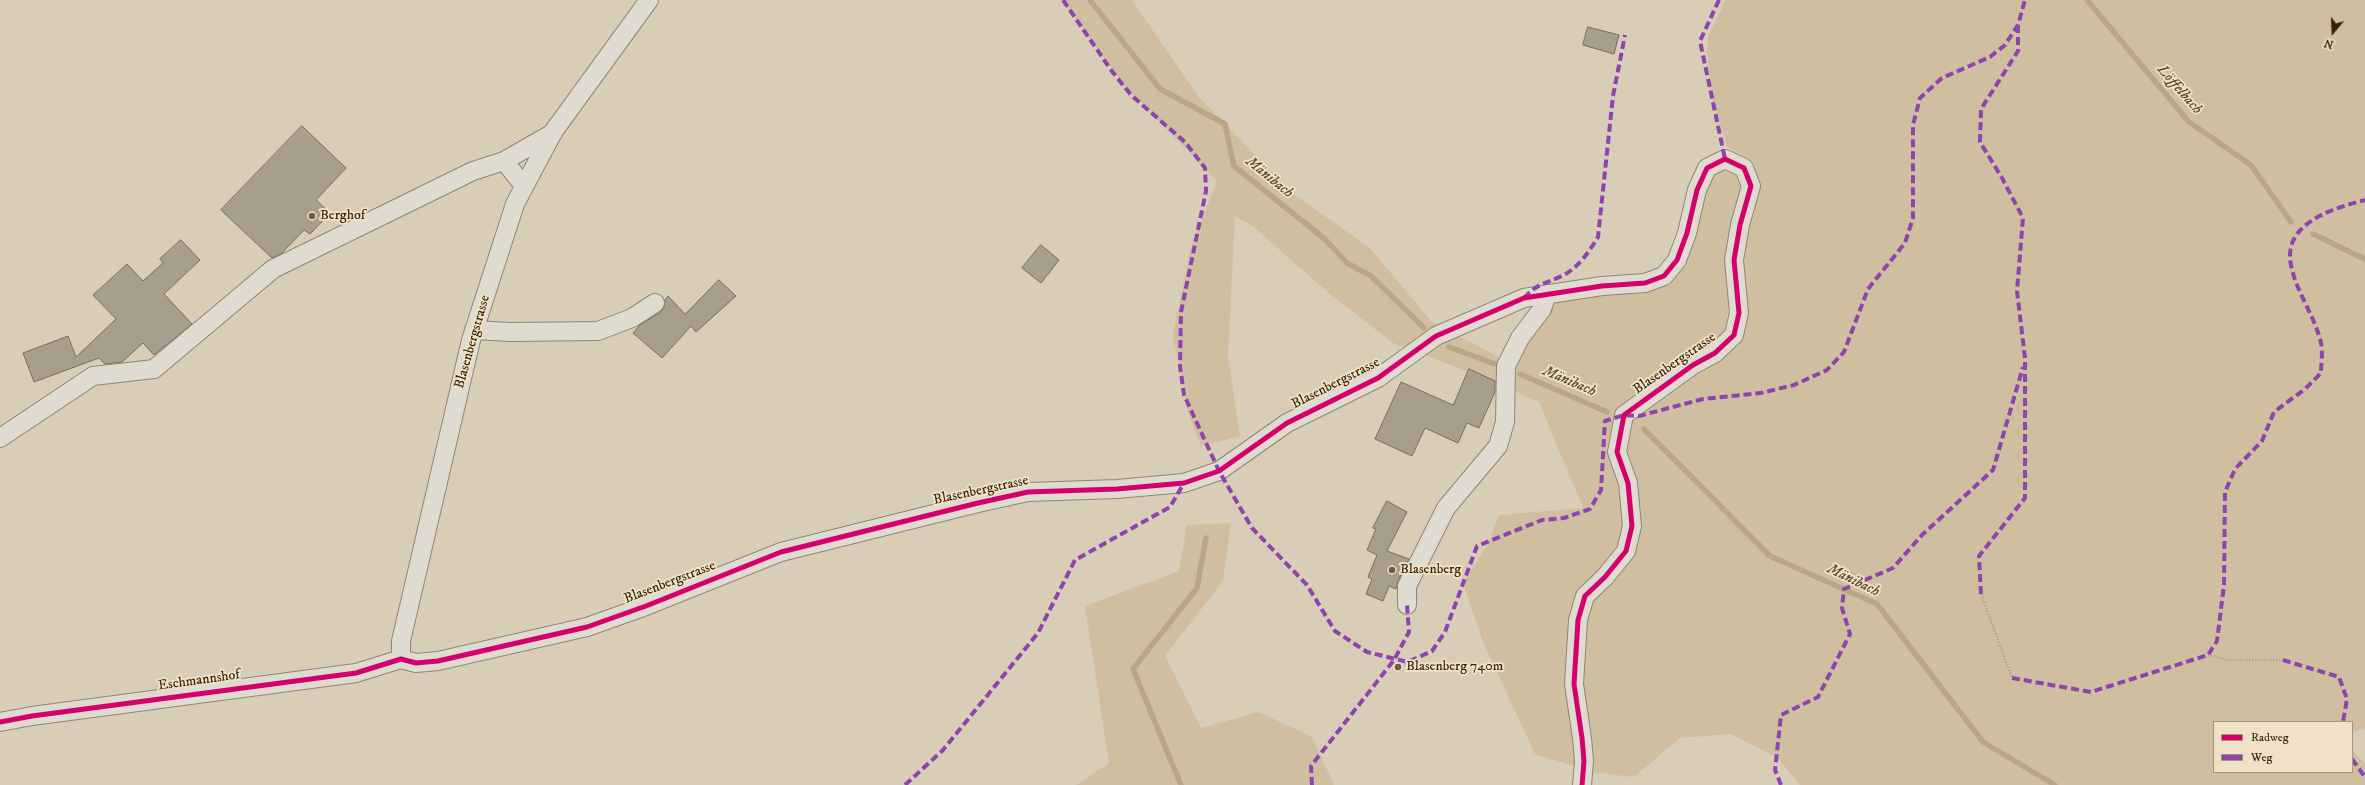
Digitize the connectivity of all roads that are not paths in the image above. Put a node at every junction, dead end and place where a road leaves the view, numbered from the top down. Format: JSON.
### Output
{"nodes":[{"id":1,"x":648,"y":0,"type":"edge"},
{"id":2,"x":553,"y":132,"type":"junction"},
{"id":3,"x":504,"y":161,"type":"junction"},
{"id":4,"x":524,"y":186,"type":"junction"},
{"id":5,"x":1548,"y":294,"type":"junction"},
{"id":6,"x":655,"y":303,"type":"dead end"},
{"id":7,"x":474,"y":330,"type":"junction"},
{"id":8,"x":0,"y":438,"type":"edge"},
{"id":9,"x":1407,"y":606,"type":"dead end"},
{"id":10,"x":401,"y":659,"type":"junction"},
{"id":11,"x":0,"y":722,"type":"edge"},
{"id":12,"x":1582,"y":785,"type":"edge"}],
"edges":[{"from":1,"to":2,"type":"street","name":"Blasenbergstrasse"},
{"from":2,"to":3,"type":"street"},
{"from":2,"to":4,"type":"street","name":"Blasenbergstrasse"},
{"from":3,"to":4,"type":"street"},
{"from":3,"to":8,"type":"street"},
{"from":4,"to":7,"type":"street","name":"Blasenbergstrasse"},
{"from":5,"to":9,"type":"street"},
{"from":5,"to":10,"type":"street","name":"Blasenbergstrasse"},
{"from":5,"to":12,"type":"street","name":"Blasenbergstrasse"},
{"from":6,"to":7,"type":"street"},
{"from":7,"to":10,"type":"street","name":"Blasenbergstrasse"},
{"from":10,"to":11,"type":"street","name":"Eschmannshof"}]}
